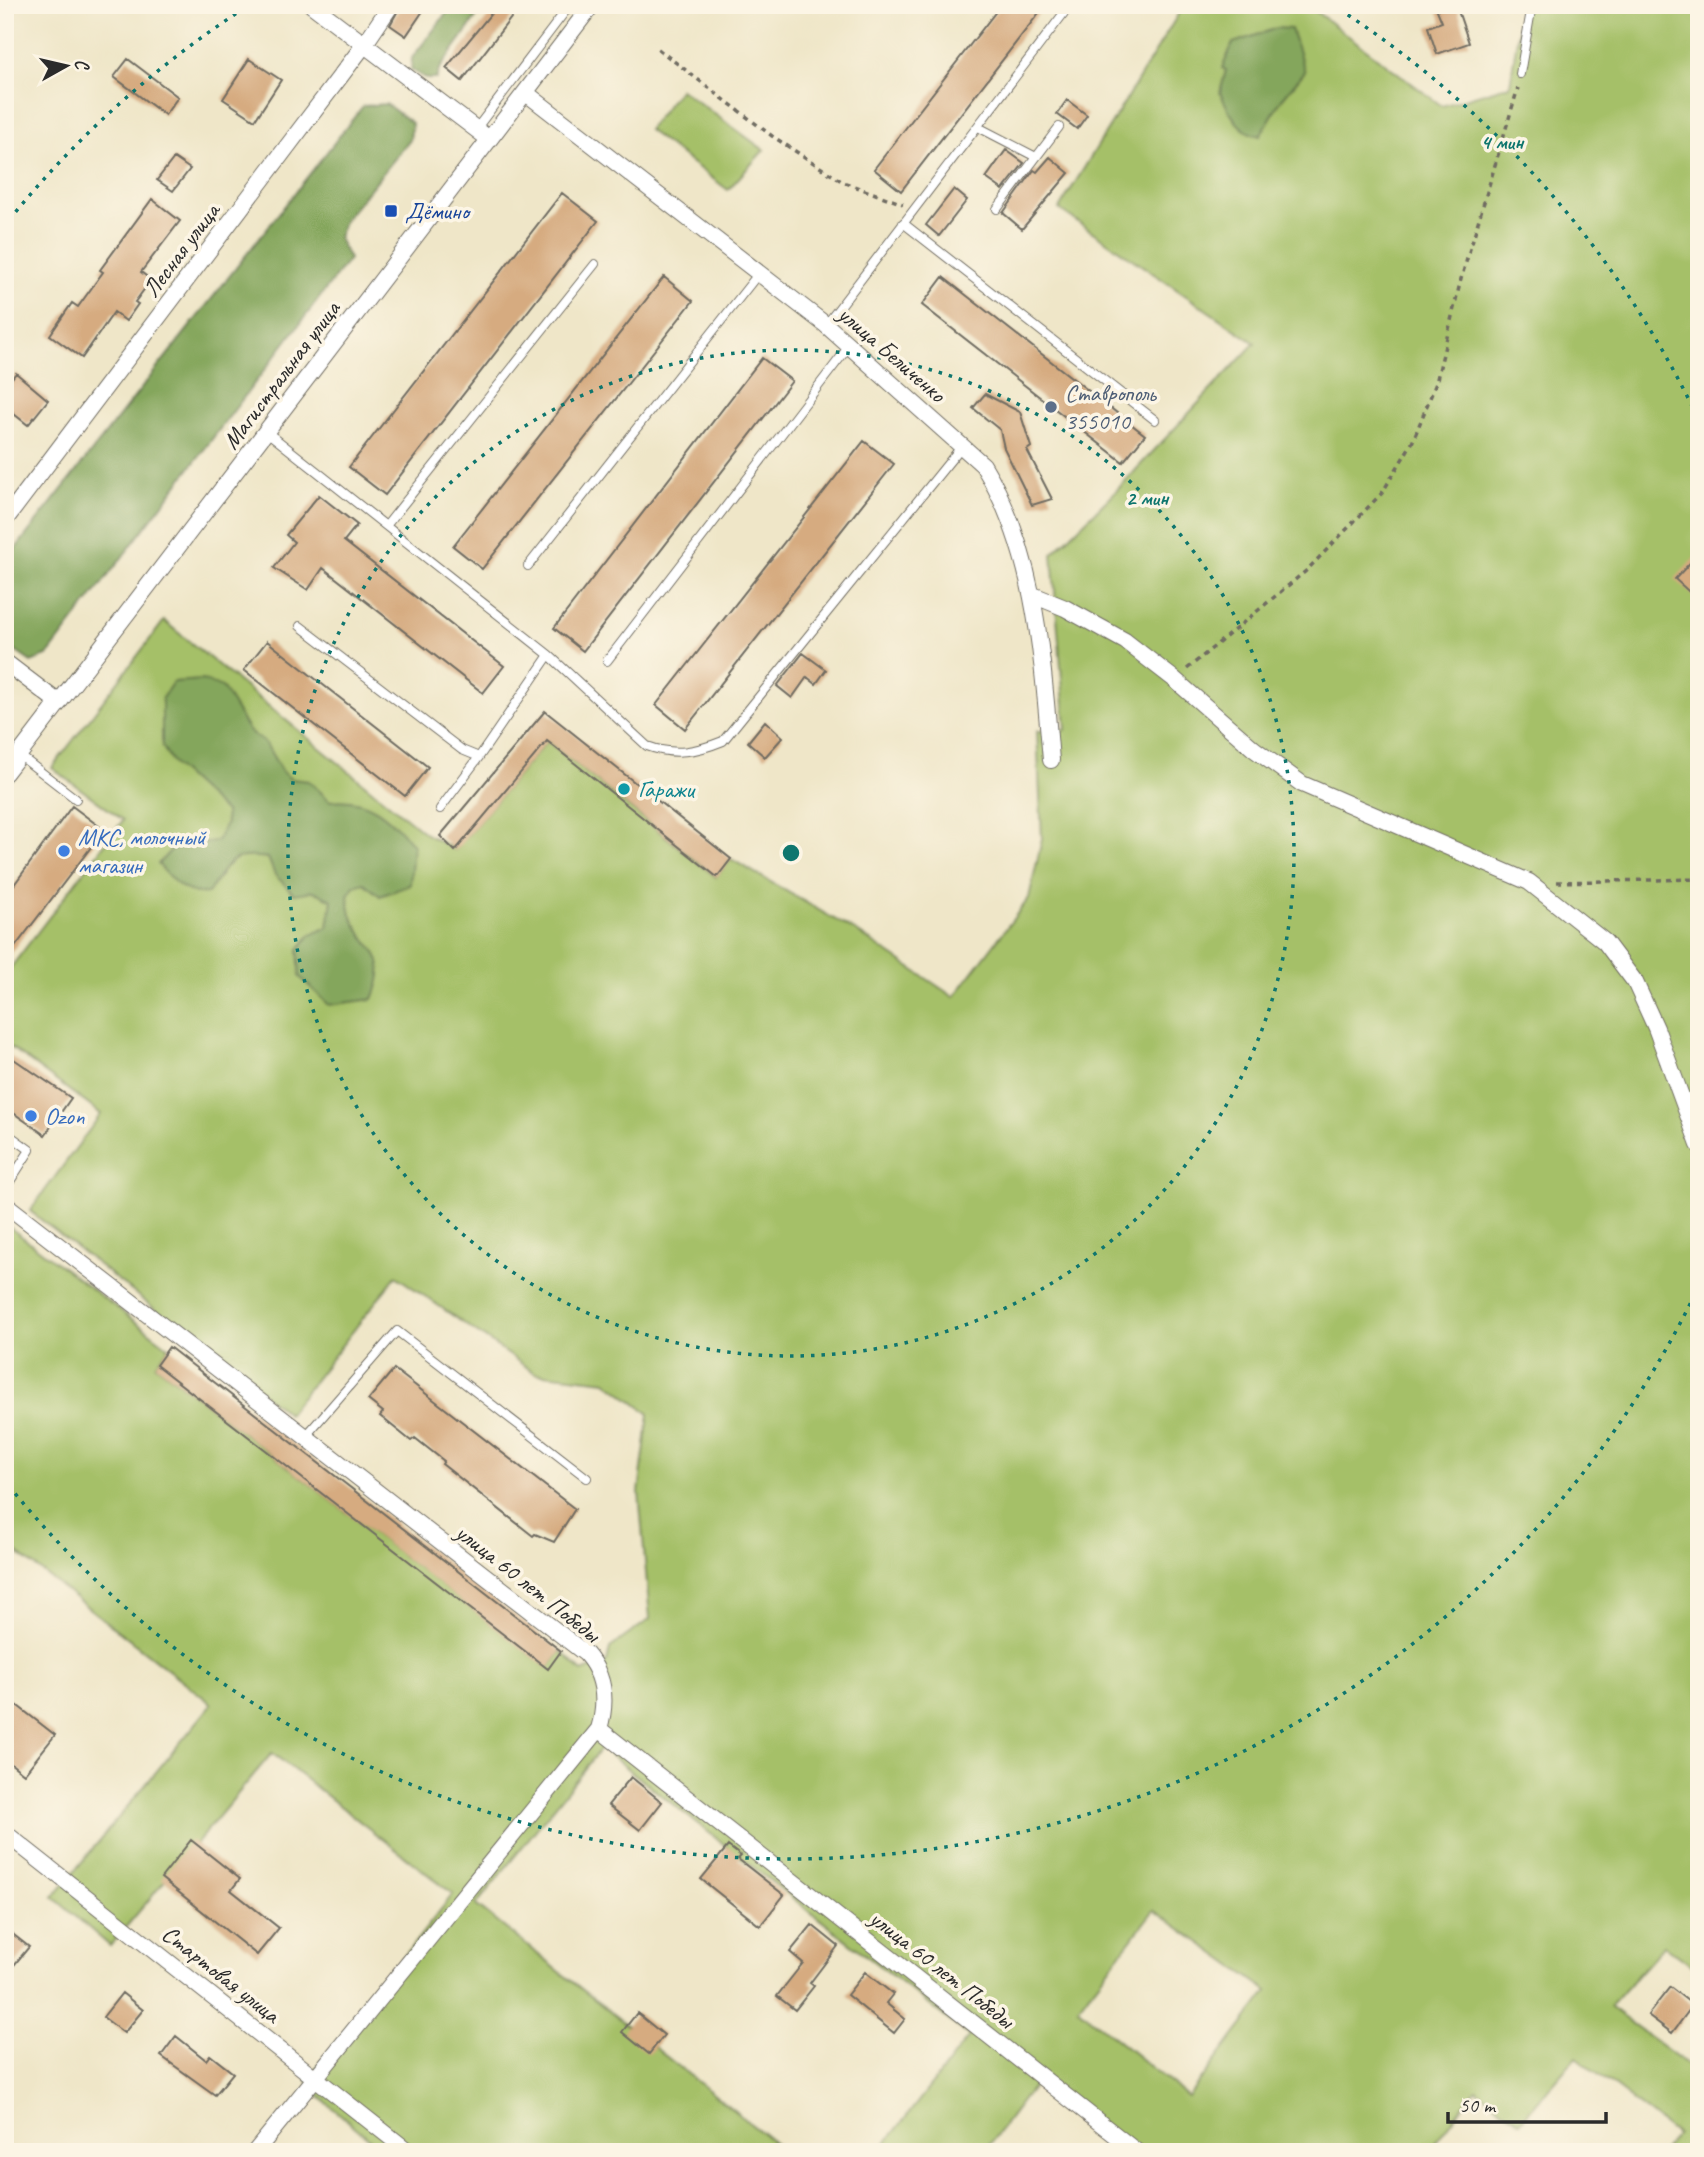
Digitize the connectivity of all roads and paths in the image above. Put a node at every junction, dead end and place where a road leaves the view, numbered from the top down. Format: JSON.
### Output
{"nodes":[{"id":1,"x":312,"y":5,"type":"edge"},
{"id":2,"x":391,"y":5,"type":"edge"},
{"id":3,"x":570,"y":5,"type":"edge"},
{"id":4,"x":592,"y":5,"type":"edge"},
{"id":5,"x":1070,"y":5,"type":"edge"},
{"id":6,"x":1532,"y":5,"type":"edge"},
{"id":7,"x":364,"y":45,"type":"junction"},
{"id":8,"x":658,"y":49,"type":"dead end"},
{"id":9,"x":1520,"y":74,"type":"joint"},
{"id":10,"x":526,"y":93,"type":"junction"},
{"id":11,"x":978,"y":127,"type":"junction"},
{"id":12,"x":1059,"y":127,"type":"dead end"},
{"id":13,"x":482,"y":134,"type":"junction"},
{"id":14,"x":1036,"y":157,"type":"junction"},
{"id":15,"x":915,"y":208,"type":"junction"},
{"id":16,"x":997,"y":209,"type":"dead end"},
{"id":17,"x":903,"y":223,"type":"junction"},
{"id":18,"x":595,"y":264,"type":"dead end"},
{"id":19,"x":759,"y":273,"type":"junction"},
{"id":20,"x":826,"y":325,"type":"junction"},
{"id":21,"x":850,"y":345,"type":"junction"},
{"id":22,"x":1155,"y":420,"type":"dead end"},
{"id":23,"x":267,"y":432,"type":"junction"},
{"id":24,"x":962,"y":446,"type":"junction"},
{"id":25,"x":5,"y":520,"type":"edge"},
{"id":26,"x":386,"y":526,"type":"junction"},
{"id":27,"x":528,"y":566,"type":"dead end"},
{"id":28,"x":1033,"y":595,"type":"junction"},
{"id":29,"x":300,"y":626,"type":"dead end"},
{"id":30,"x":549,"y":655,"type":"junction"},
{"id":31,"x":607,"y":661,"type":"dead end"},
{"id":32,"x":5,"y":662,"type":"edge"},
{"id":33,"x":1174,"y":679,"type":"junction"},
{"id":34,"x":59,"y":703,"type":"junction"},
{"id":35,"x":19,"y":755,"type":"junction"},
{"id":36,"x":479,"y":757,"type":"junction"},
{"id":37,"x":1051,"y":760,"type":"dead end"},
{"id":38,"x":5,"y":773,"type":"edge"},
{"id":39,"x":76,"y":799,"type":"dead end"},
{"id":40,"x":440,"y":808,"type":"dead end"},
{"id":41,"x":1699,"y":879,"type":"edge"},
{"id":42,"x":1529,"y":882,"type":"junction"},
{"id":43,"x":5,"y":1132,"type":"edge"},
{"id":44,"x":1699,"y":1145,"type":"edge"},
{"id":45,"x":5,"y":1189,"type":"edge"},
{"id":46,"x":5,"y":1204,"type":"edge"},
{"id":47,"x":304,"y":1439,"type":"junction"},
{"id":48,"x":587,"y":1478,"type":"dead end"},
{"id":49,"x":599,"y":1729,"type":"junction"},
{"id":50,"x":5,"y":1833,"type":"edge"},
{"id":51,"x":317,"y":2079,"type":"junction"},
{"id":52,"x":255,"y":2152,"type":"edge"},
{"id":53,"x":409,"y":2152,"type":"edge"},
{"id":54,"x":1137,"y":2152,"type":"edge"}],
"edges":[{"from":1,"to":7,"type":"street"},
{"from":2,"to":7,"type":"street","name":"Лесная улица"},
{"from":3,"to":13,"type":"lane"},
{"from":4,"to":10,"type":"street","name":"Магистральная улица"},
{"from":5,"to":11,"type":"lane"},
{"from":6,"to":9,"type":"lane"},
{"from":7,"to":13,"type":"street"},
{"from":7,"to":25,"type":"street","name":"Лесная улица"},
{"from":8,"to":15,"type":"path"},
{"from":9,"to":33,"type":"path"},
{"from":10,"to":13,"type":"street","name":"Магистральная улица"},
{"from":10,"to":19,"type":"street","name":"улица Беличенко"},
{"from":11,"to":14,"type":"lane"},
{"from":11,"to":15,"type":"lane"},
{"from":12,"to":14,"type":"lane"},
{"from":13,"to":23,"type":"street","name":"Магистральная улица"},
{"from":14,"to":16,"type":"lane"},
{"from":15,"to":17,"type":"lane"},
{"from":17,"to":20,"type":"lane"},
{"from":17,"to":22,"type":"lane"},
{"from":18,"to":26,"type":"lane"},
{"from":19,"to":20,"type":"street","name":"улица Беличенко"},
{"from":19,"to":27,"type":"lane"},
{"from":20,"to":21,"type":"street","name":"улица Беличенко"},
{"from":21,"to":24,"type":"street","name":"улица Беличенко"},
{"from":21,"to":31,"type":"lane"},
{"from":23,"to":26,"type":"lane"},
{"from":23,"to":34,"type":"street","name":"Магистральная улица"},
{"from":24,"to":28,"type":"street","name":"улица Беличенко"},
{"from":24,"to":30,"type":"lane"},
{"from":26,"to":30,"type":"lane"},
{"from":28,"to":33,"type":"street"},
{"from":28,"to":37,"type":"street","name":"улица Беличенко"},
{"from":29,"to":36,"type":"lane"},
{"from":30,"to":36,"type":"lane"},
{"from":32,"to":34,"type":"street"},
{"from":33,"to":42,"type":"street"},
{"from":34,"to":35,"type":"street","name":"Магистральная улица"},
{"from":35,"to":38,"type":"street","name":"Магистральная улица"},
{"from":35,"to":39,"type":"lane"},
{"from":36,"to":40,"type":"lane"},
{"from":41,"to":42,"type":"path"},
{"from":42,"to":44,"type":"street"},
{"from":43,"to":45,"type":"lane"},
{"from":46,"to":47,"type":"street","name":"улица 60 лет Победы"},
{"from":47,"to":48,"type":"lane"},
{"from":47,"to":49,"type":"street","name":"улица 60 лет Победы"},
{"from":49,"to":51,"type":"street"},
{"from":49,"to":54,"type":"street","name":"улица 60 лет Победы"},
{"from":50,"to":51,"type":"street","name":"Стартовая улица"},
{"from":51,"to":52,"type":"street"},
{"from":51,"to":53,"type":"street","name":"Стартовая улица"}]}
